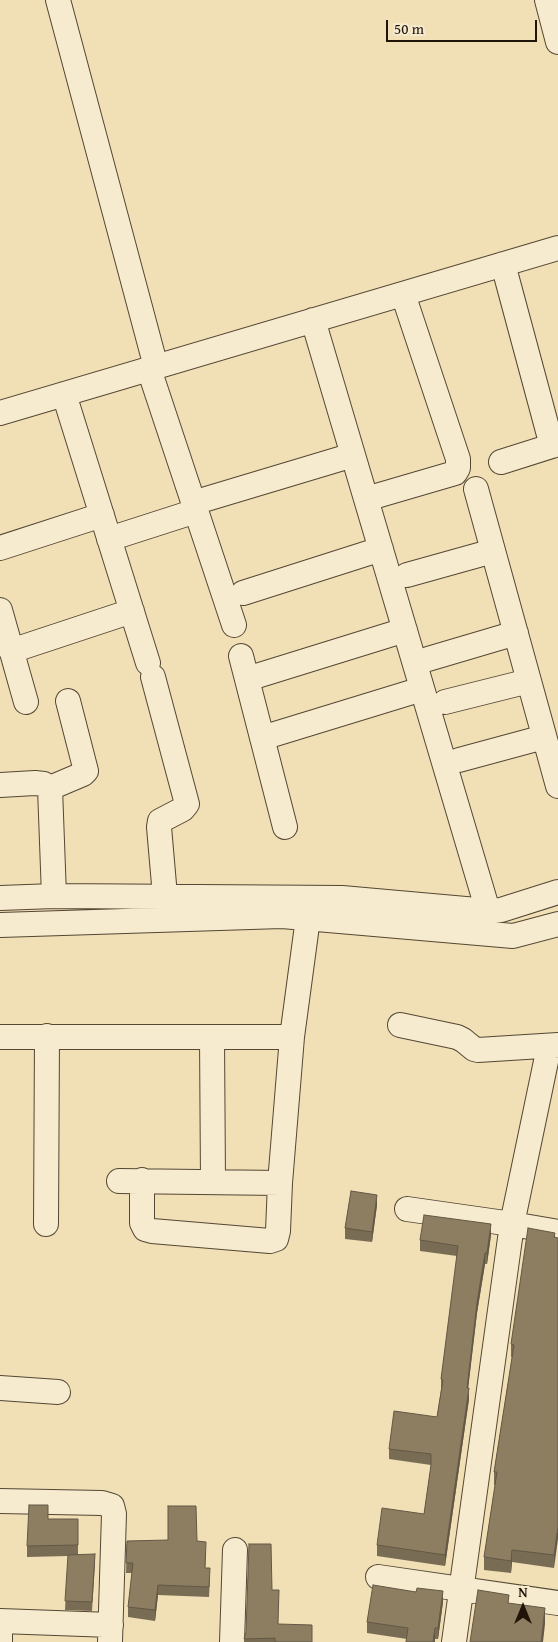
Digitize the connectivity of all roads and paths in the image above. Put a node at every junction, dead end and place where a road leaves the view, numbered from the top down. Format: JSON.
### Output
{"nodes":[{"id":1,"x":58,"y":0,"type":"edge"},
{"id":2,"x":547,"y":0,"type":"edge"},
{"id":3,"x":558,"y":42,"type":"edge"},
{"id":4,"x":558,"y":248,"type":"edge"},
{"id":5,"x":503,"y":264,"type":"junction"},
{"id":6,"x":403,"y":294,"type":"junction"},
{"id":7,"x":313,"y":320,"type":"junction"},
{"id":8,"x":153,"y":368,"type":"junction"},
{"id":9,"x":64,"y":394,"type":"junction"},
{"id":10,"x":0,"y":413,"type":"edge"},
{"id":11,"x":555,"y":445,"type":"edge"},
{"id":12,"x":353,"y":455,"type":"junction"},
{"id":13,"x":502,"y":462,"type":"dead end"},
{"id":14,"x":476,"y":489,"type":"dead end"},
{"id":15,"x":366,"y":499,"type":"junction"},
{"id":16,"x":195,"y":507,"type":"junction"},
{"id":17,"x":102,"y":515,"type":"junction"},
{"id":18,"x":109,"y":539,"type":"junction"},
{"id":19,"x":0,"y":548,"type":"edge"},
{"id":20,"x":381,"y":549,"type":"junction"},
{"id":21,"x":493,"y":551,"type":"junction"},
{"id":22,"x":407,"y":575,"type":"dead end"},
{"id":23,"x":243,"y":593,"type":"dead end"},
{"id":24,"x":0,"y":610,"type":"edge"},
{"id":25,"x":132,"y":611,"type":"junction"},
{"id":26,"x":234,"y":625,"type":"dead end"},
{"id":27,"x":405,"y":630,"type":"junction"},
{"id":28,"x":516,"y":633,"type":"junction"},
{"id":29,"x":11,"y":651,"type":"junction"},
{"id":30,"x":242,"y":656,"type":"dead end"},
{"id":31,"x":428,"y":660,"type":"dead end"},
{"id":32,"x":247,"y":679,"type":"junction"},
{"id":33,"x":529,"y":681,"type":"junction"},
{"id":34,"x":422,"y":688,"type":"junction"},
{"id":35,"x":68,"y":701,"type":"dead end"},
{"id":36,"x":26,"y":702,"type":"dead end"},
{"id":37,"x":445,"y":702,"type":"dead end"},
{"id":38,"x":544,"y":737,"type":"junction"},
{"id":39,"x":262,"y":738,"type":"junction"},
{"id":40,"x":459,"y":760,"type":"dead end"},
{"id":41,"x":0,"y":785,"type":"edge"},
{"id":42,"x":558,"y":786,"type":"edge"},
{"id":43,"x":50,"y":788,"type":"junction"},
{"id":44,"x":285,"y":827,"type":"dead end"},
{"id":45,"x":558,"y":892,"type":"edge"},
{"id":46,"x":54,"y":896,"type":"junction"},
{"id":47,"x":165,"y":896,"type":"junction"},
{"id":48,"x":0,"y":898,"type":"edge"},
{"id":49,"x":366,"y":900,"type":"junction"},
{"id":50,"x":488,"y":911,"type":"junction"},
{"id":51,"x":308,"y":918,"type":"junction"},
{"id":52,"x":365,"y":924,"type":"junction"},
{"id":53,"x":558,"y":924,"type":"edge"},
{"id":54,"x":0,"y":925,"type":"edge"},
{"id":55,"x":400,"y":1025,"type":"dead end"},
{"id":56,"x":47,"y":1036,"type":"junction"},
{"id":57,"x":0,"y":1037,"type":"edge"},
{"id":58,"x":212,"y":1037,"type":"junction"},
{"id":59,"x":292,"y":1037,"type":"junction"},
{"id":60,"x":554,"y":1046,"type":"edge"},
{"id":61,"x":213,"y":1182,"type":"junction"},
{"id":62,"x":280,"y":1183,"type":"junction"},
{"id":63,"x":407,"y":1210,"type":"dead end"},
{"id":64,"x":46,"y":1224,"type":"dead end"},
{"id":65,"x":512,"y":1224,"type":"junction"},
{"id":66,"x":558,"y":1232,"type":"edge"},
{"id":67,"x":0,"y":1388,"type":"edge"},
{"id":68,"x":58,"y":1392,"type":"dead end"},
{"id":69,"x":0,"y":1502,"type":"edge"},
{"id":70,"x":234,"y":1550,"type":"dead end"},
{"id":71,"x":378,"y":1577,"type":"dead end"},
{"id":72,"x":461,"y":1590,"type":"junction"},
{"id":73,"x":558,"y":1603,"type":"edge"},
{"id":74,"x":0,"y":1621,"type":"edge"},
{"id":75,"x":110,"y":1634,"type":"edge"},
{"id":76,"x":0,"y":1642,"type":"edge"},
{"id":77,"x":232,"y":1642,"type":"edge"},
{"id":78,"x":454,"y":1642,"type":"edge"}],
"edges":[{"from":1,"to":8,"type":"street"},
{"from":2,"to":3,"type":"street"},
{"from":4,"to":5,"type":"street"},
{"from":5,"to":6,"type":"street"},
{"from":5,"to":11,"type":"street"},
{"from":6,"to":7,"type":"street"},
{"from":6,"to":15,"type":"street"},
{"from":7,"to":8,"type":"street"},
{"from":7,"to":12,"type":"street"},
{"from":8,"to":9,"type":"street"},
{"from":8,"to":16,"type":"street"},
{"from":9,"to":10,"type":"street"},
{"from":9,"to":17,"type":"street"},
{"from":11,"to":13,"type":"street"},
{"from":12,"to":15,"type":"street"},
{"from":12,"to":16,"type":"street"},
{"from":14,"to":21,"type":"street"},
{"from":15,"to":20,"type":"street"},
{"from":16,"to":18,"type":"street"},
{"from":16,"to":26,"type":"street"},
{"from":17,"to":18,"type":"street"},
{"from":17,"to":19,"type":"street"},
{"from":18,"to":25,"type":"street"},
{"from":20,"to":23,"type":"street"},
{"from":20,"to":27,"type":"street"},
{"from":21,"to":22,"type":"street"},
{"from":21,"to":28,"type":"street"},
{"from":24,"to":29,"type":"street"},
{"from":25,"to":29,"type":"street"},
{"from":25,"to":47,"type":"street"},
{"from":27,"to":32,"type":"street"},
{"from":27,"to":34,"type":"street"},
{"from":28,"to":31,"type":"street"},
{"from":28,"to":33,"type":"street"},
{"from":29,"to":36,"type":"street"},
{"from":30,"to":32,"type":"street"},
{"from":32,"to":39,"type":"street"},
{"from":33,"to":37,"type":"street"},
{"from":33,"to":38,"type":"street"},
{"from":34,"to":39,"type":"street"},
{"from":34,"to":50,"type":"street"},
{"from":35,"to":43,"type":"street"},
{"from":38,"to":40,"type":"street"},
{"from":38,"to":42,"type":"street"},
{"from":39,"to":44,"type":"street"},
{"from":41,"to":43,"type":"street"},
{"from":43,"to":46,"type":"street"},
{"from":45,"to":50,"type":"street"},
{"from":46,"to":47,"type":"street"},
{"from":46,"to":48,"type":"street"},
{"from":47,"to":49,"type":"street"},
{"from":49,"to":50,"type":"street"},
{"from":49,"to":52,"type":"street"},
{"from":51,"to":52,"type":"street"},
{"from":51,"to":54,"type":"street"},
{"from":51,"to":59,"type":"street"},
{"from":52,"to":53,"type":"street"},
{"from":55,"to":60,"type":"street"},
{"from":56,"to":57,"type":"street"},
{"from":56,"to":58,"type":"street"},
{"from":56,"to":64,"type":"street"},
{"from":58,"to":59,"type":"street"},
{"from":58,"to":61,"type":"street"},
{"from":59,"to":62,"type":"street"},
{"from":60,"to":65,"type":"street"},
{"from":61,"to":62,"type":"street"},
{"from":61,"to":62,"type":"street"},
{"from":63,"to":65,"type":"street"},
{"from":65,"to":66,"type":"street"},
{"from":65,"to":72,"type":"street"},
{"from":67,"to":68,"type":"street"},
{"from":69,"to":75,"type":"street"},
{"from":70,"to":77,"type":"street"},
{"from":71,"to":72,"type":"street"},
{"from":72,"to":73,"type":"street"},
{"from":72,"to":78,"type":"street"},
{"from":74,"to":75,"type":"street"},
{"from":74,"to":76,"type":"street"}]}
